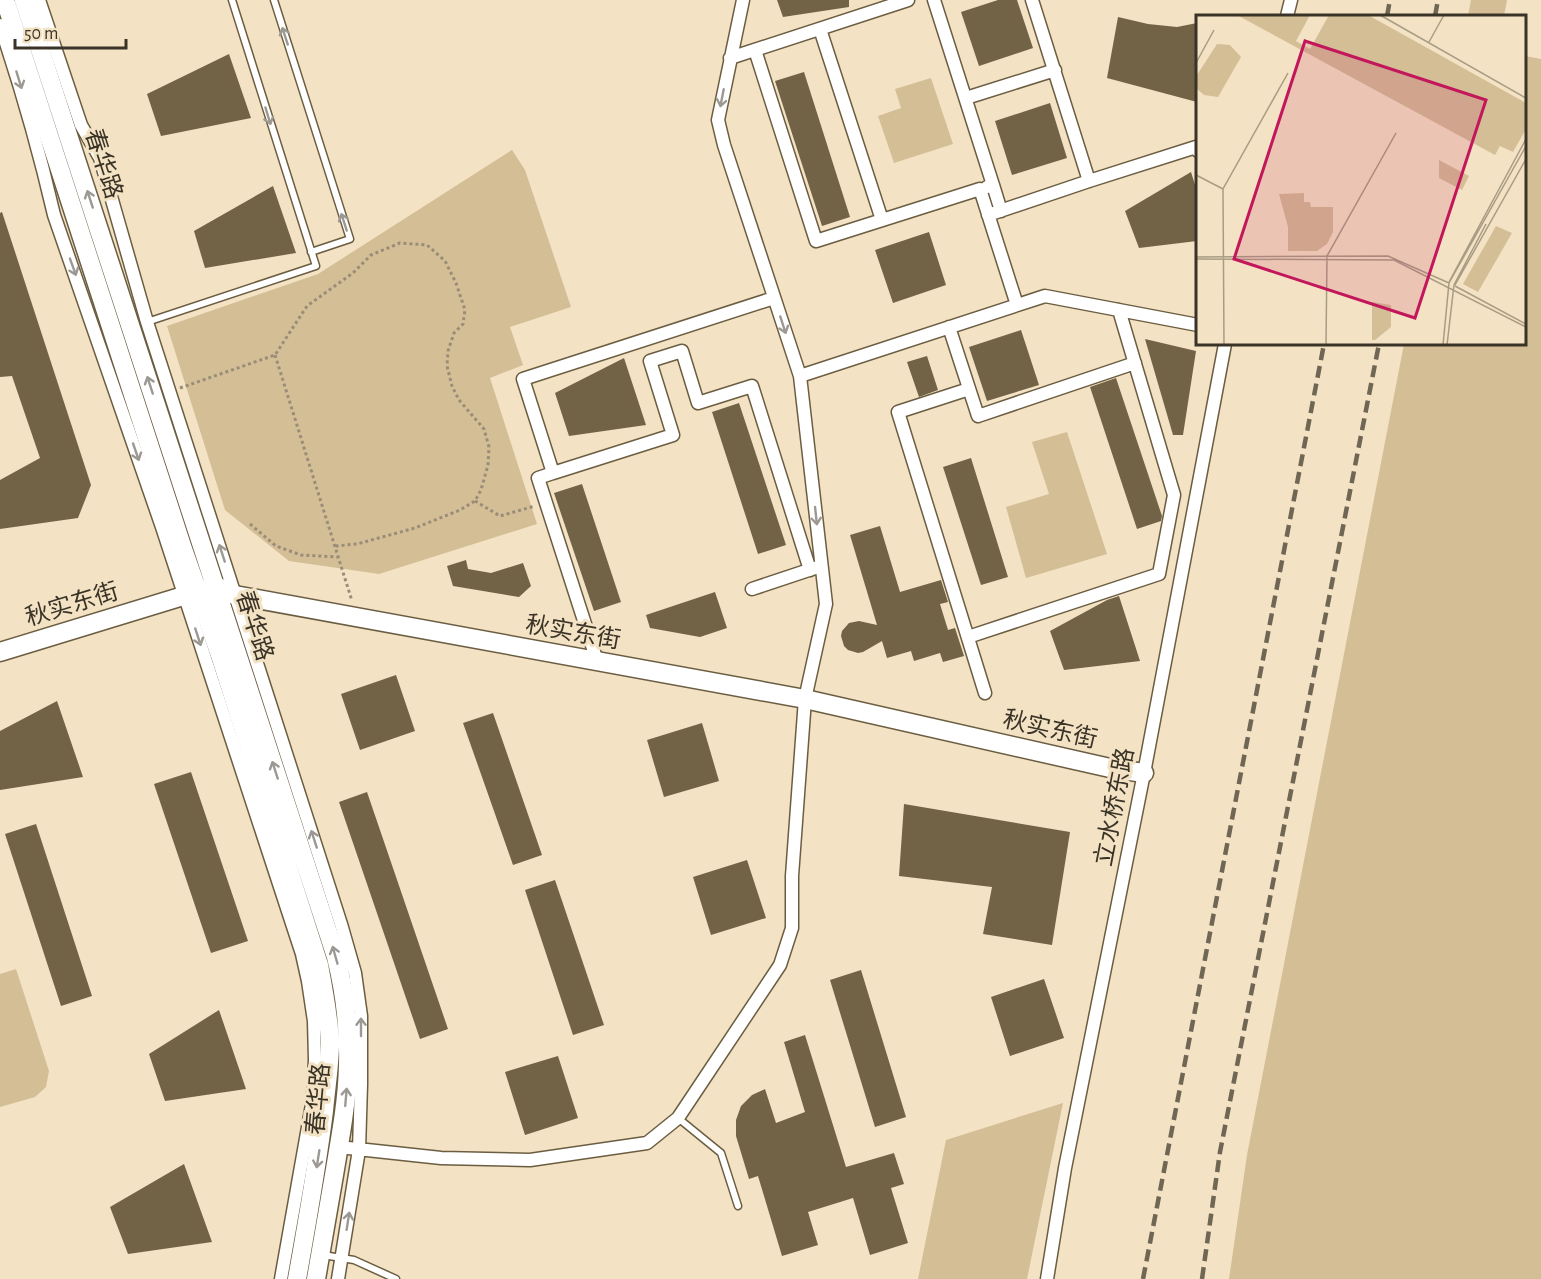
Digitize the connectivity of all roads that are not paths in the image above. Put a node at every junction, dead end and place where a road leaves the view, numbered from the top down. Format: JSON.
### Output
{"nodes":[{"id":1,"x":5,"y":0,"type":"edge"},
{"id":2,"x":24,"y":0,"type":"edge"},
{"id":3,"x":39,"y":0,"type":"edge"},
{"id":4,"x":232,"y":0,"type":"edge"},
{"id":5,"x":274,"y":0,"type":"edge"},
{"id":6,"x":743,"y":0,"type":"edge"},
{"id":7,"x":908,"y":0,"type":"edge"},
{"id":8,"x":934,"y":0,"type":"edge"},
{"id":9,"x":1032,"y":0,"type":"edge"},
{"id":10,"x":1291,"y":0,"type":"edge"},
{"id":11,"x":1287,"y":15,"type":"edge"},
{"id":12,"x":0,"y":25,"type":"edge"},
{"id":13,"x":820,"y":29,"type":"junction"},
{"id":14,"x":755,"y":50,"type":"junction"},
{"id":15,"x":730,"y":58,"type":"junction"},
{"id":16,"x":1054,"y":70,"type":"junction"},
{"id":17,"x":966,"y":98,"type":"junction"},
{"id":18,"x":1196,"y":147,"type":"edge"},
{"id":19,"x":1089,"y":181,"type":"junction"},
{"id":20,"x":993,"y":185,"type":"junction"},
{"id":21,"x":980,"y":189,"type":"junction"},
{"id":22,"x":1001,"y":211,"type":"junction"},
{"id":23,"x":988,"y":215,"type":"junction"},
{"id":24,"x":882,"y":220,"type":"junction"},
{"id":25,"x":311,"y":252,"type":"junction"},
{"id":26,"x":774,"y":298,"type":"junction"},
{"id":27,"x":1017,"y":305,"type":"junction"},
{"id":28,"x":1119,"y":310,"type":"junction"},
{"id":29,"x":147,"y":322,"type":"junction"},
{"id":30,"x":1196,"y":325,"type":"edge"},
{"id":31,"x":949,"y":327,"type":"junction"},
{"id":32,"x":1225,"y":345,"type":"edge"},
{"id":33,"x":1135,"y":363,"type":"junction"},
{"id":34,"x":800,"y":376,"type":"junction"},
{"id":35,"x":969,"y":389,"type":"junction"},
{"id":36,"x":553,"y":473,"type":"junction"},
{"id":37,"x":816,"y":568,"type":"junction"},
{"id":38,"x":216,"y":586,"type":"junction"},
{"id":39,"x":752,"y":589,"type":"dead end"},
{"id":40,"x":191,"y":593,"type":"junction"},
{"id":41,"x":235,"y":595,"type":"junction"},
{"id":42,"x":968,"y":638,"type":"junction"},
{"id":43,"x":0,"y":652,"type":"edge"},
{"id":44,"x":597,"y":661,"type":"junction"},
{"id":45,"x":985,"y":693,"type":"dead end"},
{"id":46,"x":805,"y":699,"type":"junction"},
{"id":47,"x":1144,"y":773,"type":"junction"},
{"id":48,"x":678,"y":1118,"type":"junction"},
{"id":49,"x":339,"y":1147,"type":"junction"},
{"id":50,"x":359,"y":1149,"type":"junction"},
{"id":51,"x":738,"y":1206,"type":"dead end"},
{"id":52,"x":320,"y":1255,"type":"junction"},
{"id":53,"x":342,"y":1258,"type":"junction"},
{"id":54,"x":281,"y":1279,"type":"edge"},
{"id":55,"x":297,"y":1279,"type":"edge"},
{"id":56,"x":316,"y":1279,"type":"edge"},
{"id":57,"x":338,"y":1279,"type":"edge"},
{"id":58,"x":396,"y":1279,"type":"edge"},
{"id":59,"x":1047,"y":1279,"type":"edge"}],
"edges":[{"from":1,"to":40,"type":"street","name":"春华路"},
{"from":38,"to":2,"type":"street","name":"春华路","one_way":true},
{"from":3,"to":29,"type":"street"},
{"from":4,"to":25,"type":"lane","one_way":true},
{"from":25,"to":5,"type":"lane","one_way":true},
{"from":6,"to":15,"type":"street"},
{"from":7,"to":13,"type":"street"},
{"from":8,"to":17,"type":"street"},
{"from":9,"to":16,"type":"street"},
{"from":10,"to":11,"type":"street"},
{"from":12,"to":40,"type":"street","one_way":true},
{"from":13,"to":14,"type":"street"},
{"from":13,"to":24,"type":"street"},
{"from":14,"to":15,"type":"street"},
{"from":14,"to":24,"type":"street"},
{"from":15,"to":26,"type":"street","one_way":true},
{"from":16,"to":17,"type":"street"},
{"from":16,"to":19,"type":"street"},
{"from":17,"to":20,"type":"street"},
{"from":18,"to":19,"type":"street"},
{"from":19,"to":22,"type":"street"},
{"from":20,"to":21,"type":"street"},
{"from":20,"to":22,"type":"street"},
{"from":21,"to":23,"type":"street"},
{"from":21,"to":24,"type":"street"},
{"from":22,"to":23,"type":"street"},
{"from":23,"to":27,"type":"street"},
{"from":25,"to":29,"type":"lane"},
{"from":26,"to":34,"type":"street","one_way":true},
{"from":26,"to":36,"type":"street"},
{"from":27,"to":28,"type":"street"},
{"from":27,"to":31,"type":"street"},
{"from":28,"to":30,"type":"street"},
{"from":28,"to":33,"type":"street"},
{"from":41,"to":29,"type":"street","one_way":true},
{"from":31,"to":34,"type":"street"},
{"from":31,"to":35,"type":"street"},
{"from":32,"to":47,"type":"street","name":"立水桥东路"},
{"from":33,"to":35,"type":"street"},
{"from":33,"to":42,"type":"street"},
{"from":34,"to":37,"type":"street","one_way":true},
{"from":35,"to":42,"type":"street"},
{"from":36,"to":37,"type":"street"},
{"from":36,"to":44,"type":"street"},
{"from":37,"to":39,"type":"street"},
{"from":37,"to":46,"type":"street"},
{"from":38,"to":40,"type":"street","name":"秋实东街"},
{"from":38,"to":41,"type":"street","name":"秋实东街"},
{"from":49,"to":38,"type":"street","name":"春华路","one_way":true},
{"from":40,"to":43,"type":"street","name":"秋实东街"},
{"from":40,"to":54,"type":"street","one_way":true},
{"from":40,"to":55,"type":"street","name":"春华路","one_way":true},
{"from":41,"to":44,"type":"street","name":"秋实东街"},
{"from":50,"to":41,"type":"street","one_way":true},
{"from":42,"to":45,"type":"street"},
{"from":44,"to":46,"type":"street","name":"秋实东街"},
{"from":46,"to":47,"type":"street","name":"秋实东街"},
{"from":46,"to":48,"type":"street"},
{"from":47,"to":59,"type":"street","name":"立水桥东路"},
{"from":48,"to":50,"type":"street"},
{"from":48,"to":51,"type":"lane"},
{"from":49,"to":50,"type":"street"},
{"from":49,"to":52,"type":"street","name":"春华路"},
{"from":53,"to":50,"type":"street","one_way":true},
{"from":52,"to":53,"type":"lane"},
{"from":52,"to":56,"type":"street","name":"春华路"},
{"from":53,"to":57,"type":"street"},
{"from":53,"to":58,"type":"lane"}]}
